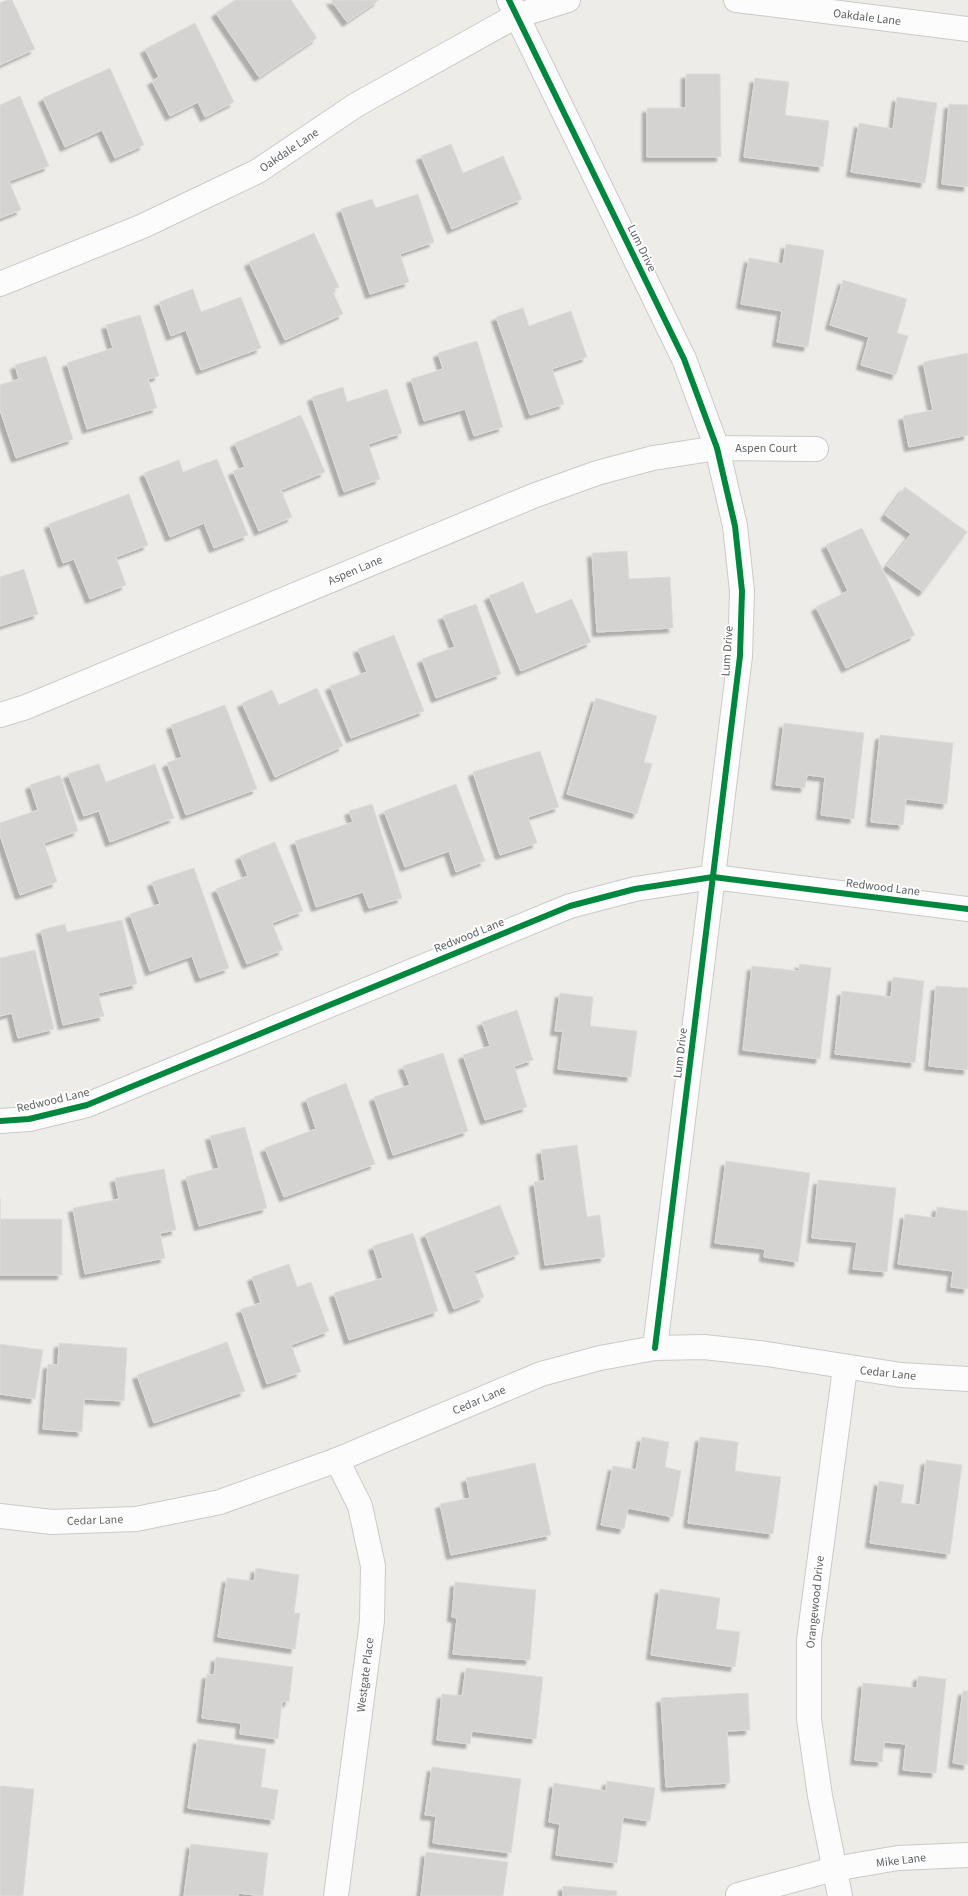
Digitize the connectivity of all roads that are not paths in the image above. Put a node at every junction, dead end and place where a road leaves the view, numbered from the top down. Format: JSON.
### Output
{"nodes":[{"id":1,"x":568,"y":0,"type":"edge"},
{"id":2,"x":736,"y":0,"type":"edge"},
{"id":3,"x":847,"y":7,"type":"edge"},
{"id":4,"x":513,"y":8,"type":"edge"},
{"id":5,"x":968,"y":30,"type":"edge"},
{"id":6,"x":0,"y":284,"type":"edge"},
{"id":7,"x":717,"y":448,"type":"junction"},
{"id":8,"x":816,"y":448,"type":"dead end"},
{"id":9,"x":0,"y":714,"type":"edge"},
{"id":10,"x":713,"y":877,"type":"junction"},
{"id":11,"x":968,"y":909,"type":"edge"},
{"id":12,"x":0,"y":1122,"type":"edge"},
{"id":13,"x":655,"y":1348,"type":"junction"},
{"id":14,"x":845,"y":1368,"type":"junction"},
{"id":15,"x":968,"y":1379,"type":"edge"},
{"id":16,"x":338,"y":1460,"type":"junction"},
{"id":17,"x":0,"y":1516,"type":"edge"},
{"id":18,"x":968,"y":1855,"type":"edge"},
{"id":19,"x":834,"y":1869,"type":"junction"},
{"id":20,"x":738,"y":1895,"type":"dead end"},
{"id":21,"x":336,"y":1896,"type":"edge"},
{"id":22,"x":840,"y":1896,"type":"edge"}],
"edges":[{"from":1,"to":4,"type":"street","name":"Oakdale Lane"},
{"from":2,"to":3,"type":"street","name":"Oakdale Lane"},
{"from":3,"to":5,"type":"street","name":"Oakdale Lane"},
{"from":4,"to":6,"type":"street","name":"Oakdale Lane"},
{"from":4,"to":7,"type":"street","name":"Lum Drive"},
{"from":7,"to":8,"type":"street","name":"Aspen Court"},
{"from":7,"to":9,"type":"street","name":"Aspen Lane"},
{"from":7,"to":10,"type":"street","name":"Lum Drive"},
{"from":10,"to":11,"type":"street","name":"Redwood Lane"},
{"from":10,"to":12,"type":"street","name":"Redwood Lane"},
{"from":10,"to":13,"type":"street","name":"Lum Drive"},
{"from":13,"to":14,"type":"street","name":"Cedar Lane"},
{"from":13,"to":16,"type":"street","name":"Cedar Lane"},
{"from":14,"to":15,"type":"street","name":"Cedar Lane"},
{"from":14,"to":19,"type":"street","name":"Orangewood Drive"},
{"from":16,"to":17,"type":"street","name":"Cedar Lane"},
{"from":16,"to":21,"type":"street","name":"Westgate Place"},
{"from":18,"to":19,"type":"street","name":"Mike Lane"},
{"from":19,"to":20,"type":"street","name":"Mike Lane"},
{"from":19,"to":22,"type":"street","name":"Orangewood Drive"}]}
